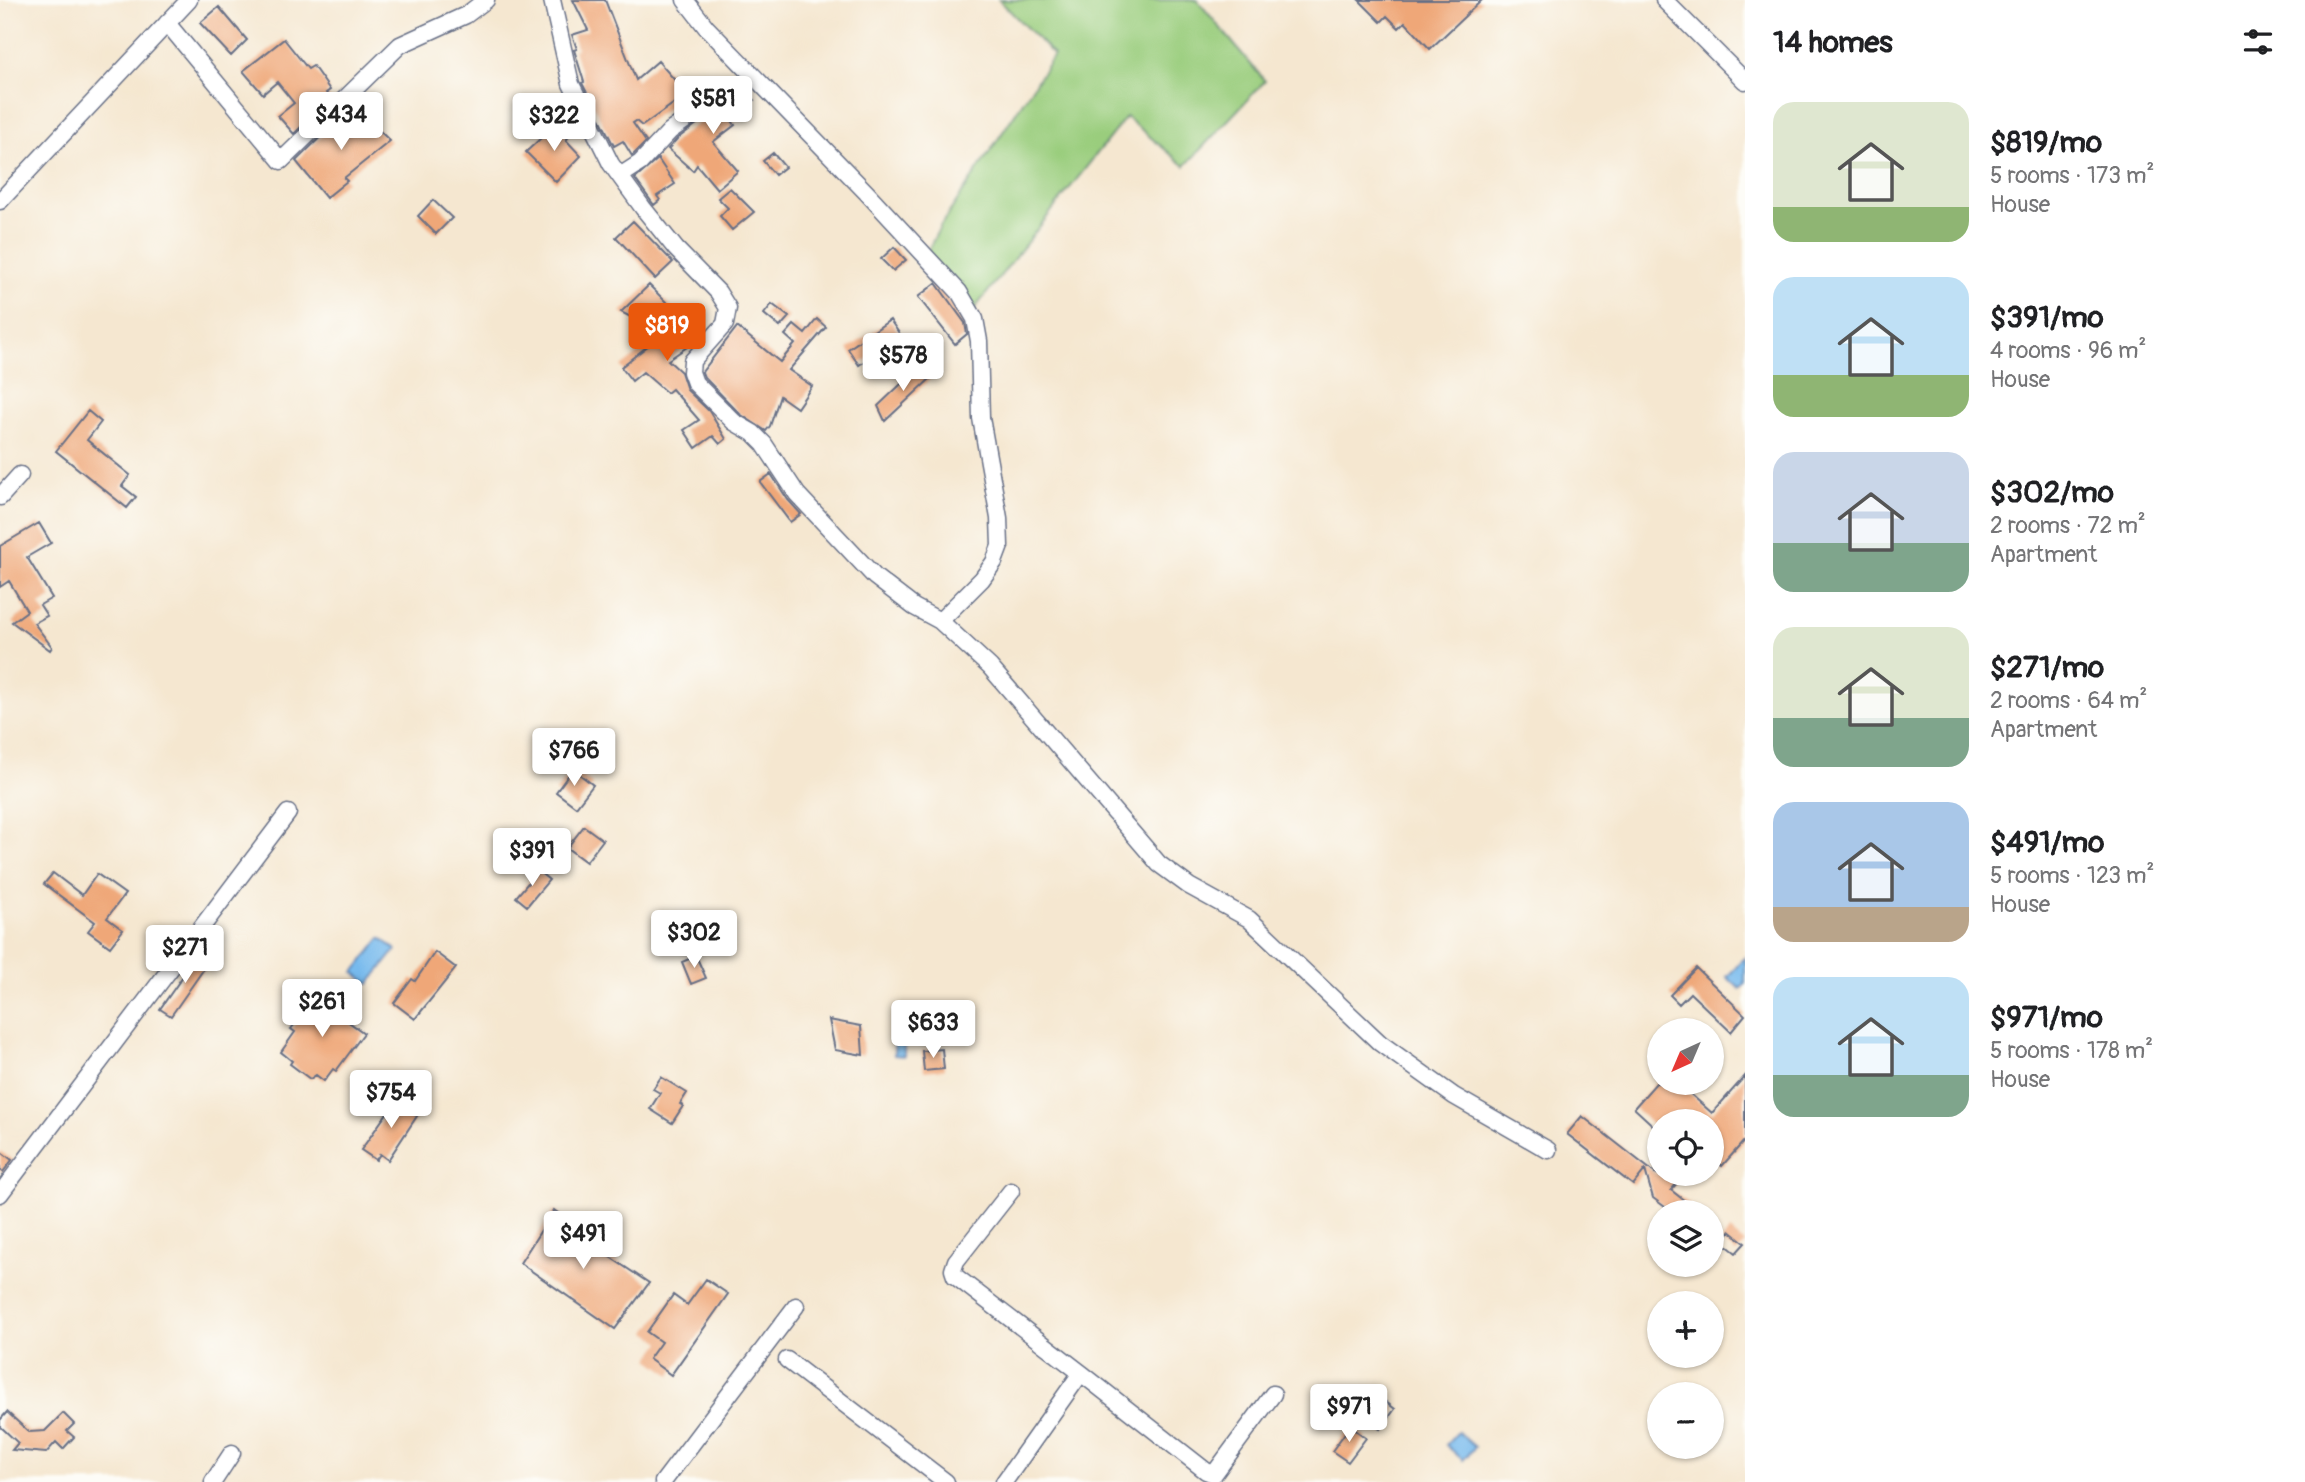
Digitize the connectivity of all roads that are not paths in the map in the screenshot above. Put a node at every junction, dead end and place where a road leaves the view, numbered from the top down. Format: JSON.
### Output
{"nodes":[{"id":1,"x":486,"y":0,"type":"edge"},
{"id":2,"x":552,"y":0,"type":"edge"},
{"id":3,"x":685,"y":0,"type":"edge"},
{"id":4,"x":1664,"y":0,"type":"edge"},
{"id":5,"x":176,"y":9,"type":"edge"},
{"id":6,"x":1745,"y":81,"type":"edge"},
{"id":7,"x":701,"y":109,"type":"dead end"},
{"id":8,"x":620,"y":176,"type":"junction"},
{"id":9,"x":0,"y":201,"type":"edge"},
{"id":10,"x":20,"y":475,"type":"dead end"},
{"id":11,"x":0,"y":497,"type":"edge"},
{"id":12,"x":940,"y":621,"type":"junction"},
{"id":13,"x":289,"y":813,"type":"dead end"},
{"id":14,"x":1548,"y":1150,"type":"dead end"},
{"id":15,"x":1011,"y":1191,"type":"dead end"},
{"id":16,"x":0,"y":1194,"type":"edge"},
{"id":17,"x":796,"y":1306,"type":"dead end"},
{"id":18,"x":787,"y":1360,"type":"dead end"},
{"id":19,"x":1081,"y":1373,"type":"junction"},
{"id":20,"x":1273,"y":1394,"type":"dead end"},
{"id":21,"x":232,"y":1453,"type":"dead end"},
{"id":22,"x":213,"y":1482,"type":"edge"},
{"id":23,"x":663,"y":1482,"type":"edge"},
{"id":24,"x":946,"y":1482,"type":"edge"},
{"id":25,"x":1004,"y":1482,"type":"edge"}],
"edges":[{"from":1,"to":5,"type":"street"},
{"from":2,"to":8,"type":"street"},
{"from":3,"to":12,"type":"street"},
{"from":4,"to":6,"type":"street"},
{"from":5,"to":9,"type":"street"},
{"from":7,"to":8,"type":"street"},
{"from":8,"to":12,"type":"street"},
{"from":10,"to":11,"type":"street"},
{"from":12,"to":14,"type":"street"},
{"from":13,"to":16,"type":"street"},
{"from":15,"to":19,"type":"street"},
{"from":17,"to":23,"type":"street"},
{"from":18,"to":24,"type":"street"},
{"from":19,"to":20,"type":"street"},
{"from":19,"to":25,"type":"street"},
{"from":21,"to":22,"type":"street"}]}
